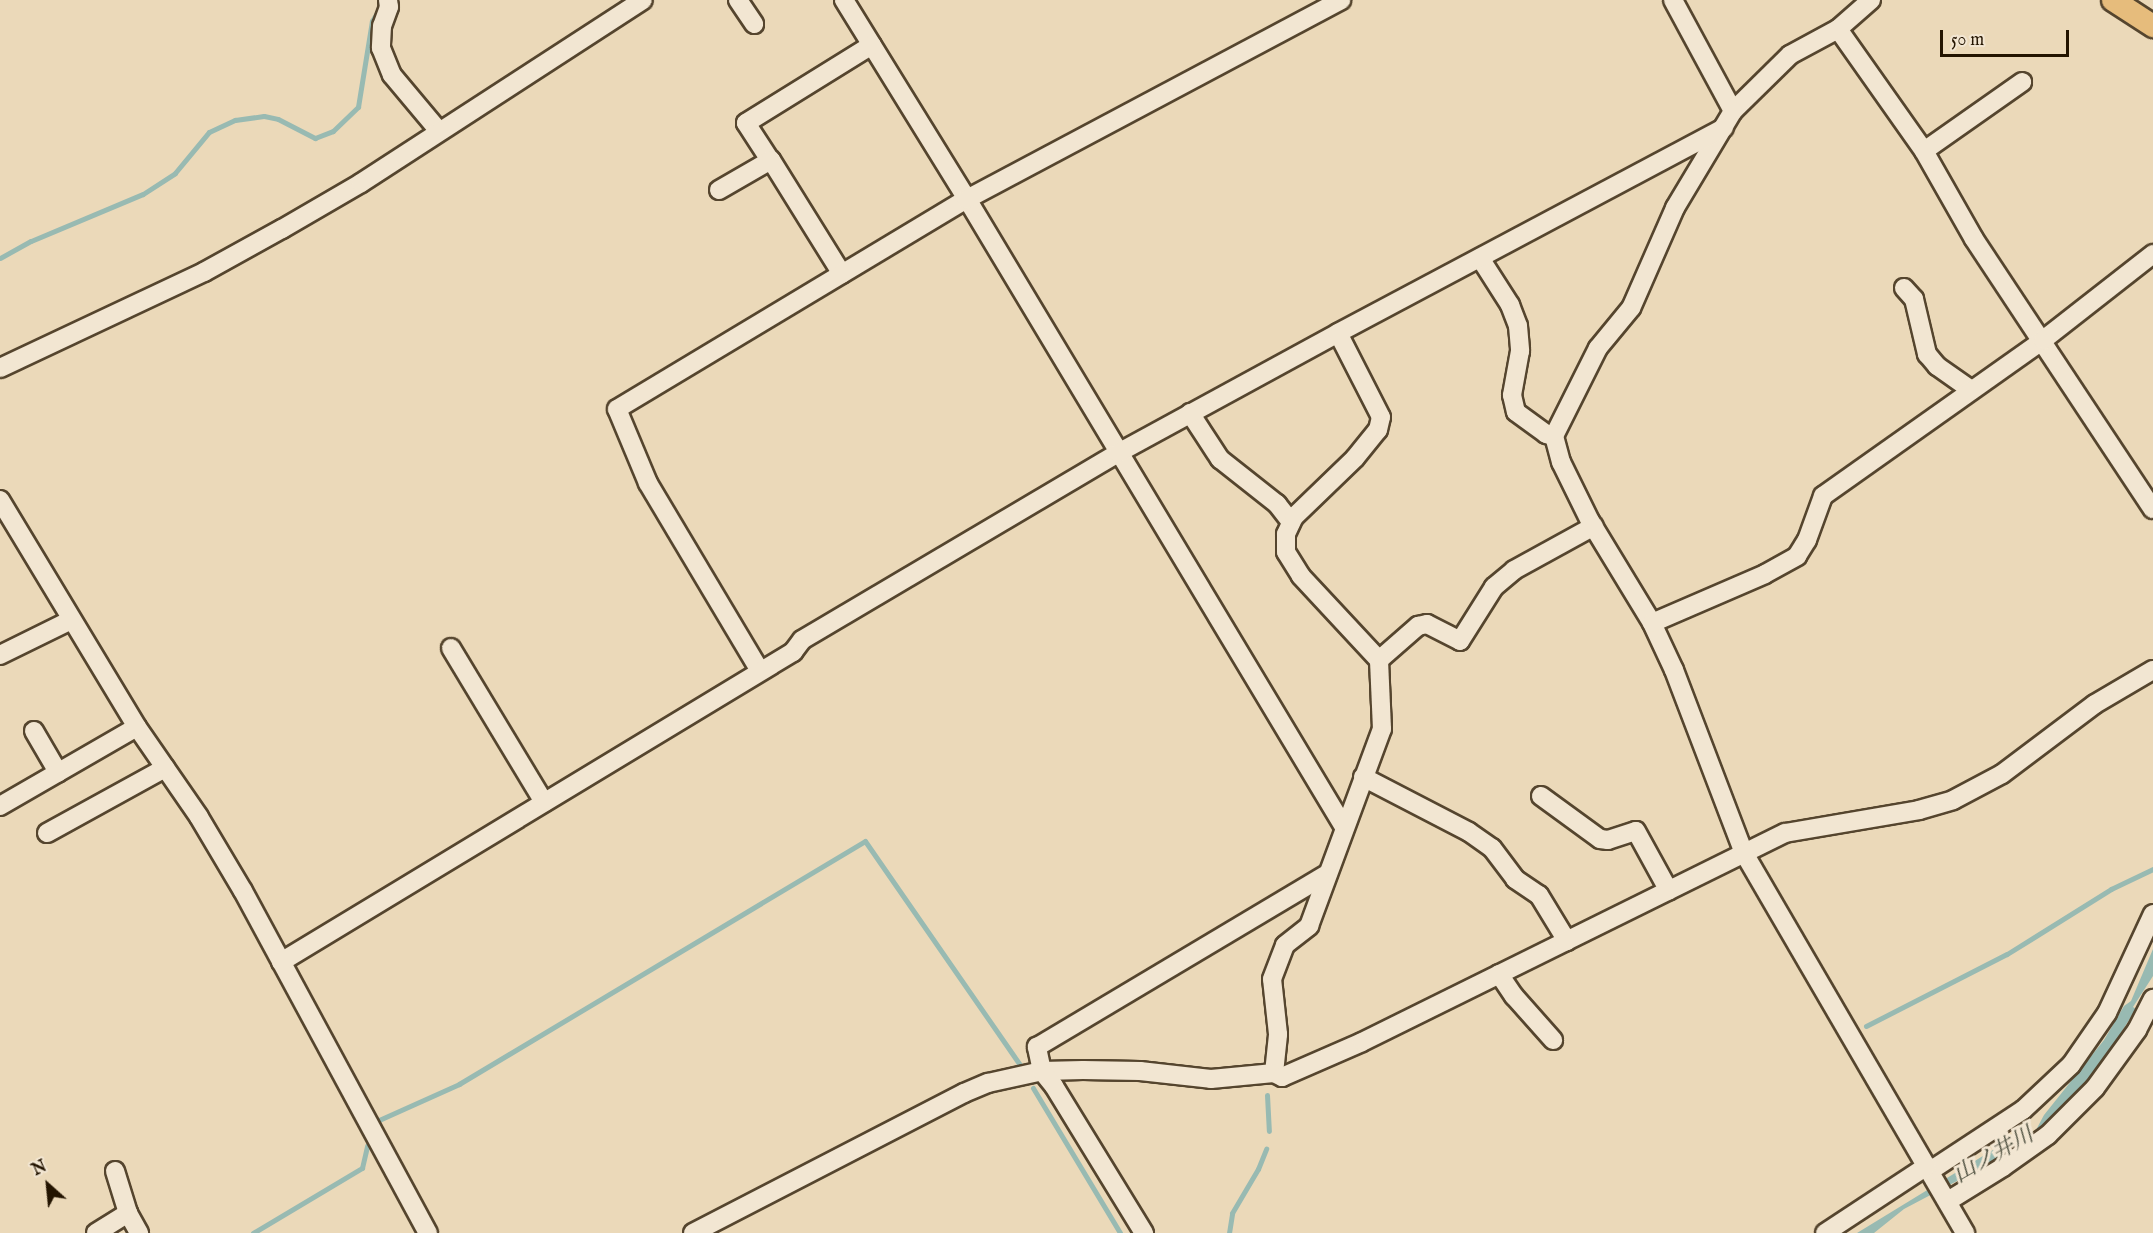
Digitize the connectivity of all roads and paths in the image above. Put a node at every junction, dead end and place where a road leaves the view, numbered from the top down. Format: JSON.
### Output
{"nodes":[{"id":1,"x":388,"y":0,"type":"edge"},
{"id":2,"x":643,"y":0,"type":"edge"},
{"id":3,"x":738,"y":0,"type":"edge"},
{"id":4,"x":844,"y":0,"type":"edge"},
{"id":5,"x":1341,"y":0,"type":"edge"},
{"id":6,"x":1673,"y":0,"type":"edge"},
{"id":7,"x":1871,"y":0,"type":"edge"},
{"id":8,"x":2113,"y":0,"type":"edge"},
{"id":9,"x":754,"y":24,"type":"dead end"},
{"id":10,"x":2153,"y":27,"type":"edge"},
{"id":11,"x":1838,"y":29,"type":"junction"},
{"id":12,"x":872,"y":45,"type":"junction"},
{"id":13,"x":2022,"y":82,"type":"dead end"},
{"id":14,"x":1733,"y":111,"type":"junction"},
{"id":15,"x":1724,"y":128,"type":"junction"},
{"id":16,"x":439,"y":131,"type":"junction"},
{"id":17,"x":1924,"y":151,"type":"junction"},
{"id":18,"x":770,"y":160,"type":"junction"},
{"id":19,"x":719,"y":190,"type":"dead end"},
{"id":20,"x":968,"y":199,"type":"junction"},
{"id":21,"x":2153,"y":254,"type":"edge"},
{"id":22,"x":1480,"y":258,"type":"junction"},
{"id":23,"x":842,"y":274,"type":"junction"},
{"id":24,"x":1904,"y":288,"type":"dead end"},
{"id":25,"x":1338,"y":333,"type":"junction"},
{"id":26,"x":2043,"y":340,"type":"junction"},
{"id":27,"x":0,"y":368,"type":"edge"},
{"id":28,"x":1971,"y":390,"type":"junction"},
{"id":29,"x":1190,"y":412,"type":"junction"},
{"id":30,"x":1554,"y":436,"type":"junction"},
{"id":31,"x":1118,"y":453,"type":"junction"},
{"id":32,"x":0,"y":500,"type":"edge"},
{"id":33,"x":2153,"y":509,"type":"edge"},
{"id":34,"x":1291,"y":522,"type":"junction"},
{"id":35,"x":1594,"y":526,"type":"junction"},
{"id":36,"x":71,"y":620,"type":"junction"},
{"id":37,"x":1653,"y":623,"type":"junction"},
{"id":38,"x":451,"y":648,"type":"dead end"},
{"id":39,"x":0,"y":655,"type":"edge"},
{"id":40,"x":1379,"y":660,"type":"junction"},
{"id":41,"x":760,"y":670,"type":"junction"},
{"id":42,"x":2153,"y":670,"type":"edge"},
{"id":43,"x":137,"y":727,"type":"junction"},
{"id":44,"x":34,"y":731,"type":"dead end"},
{"id":45,"x":165,"y":768,"type":"junction"},
{"id":46,"x":58,"y":772,"type":"junction"},
{"id":47,"x":1363,"y":777,"type":"junction"},
{"id":48,"x":1541,"y":796,"type":"dead end"},
{"id":49,"x":544,"y":802,"type":"junction"},
{"id":50,"x":0,"y":806,"type":"edge"},
{"id":51,"x":1344,"y":827,"type":"junction"},
{"id":52,"x":47,"y":833,"type":"dead end"},
{"id":53,"x":1744,"y":853,"type":"junction"},
{"id":54,"x":1327,"y":874,"type":"junction"},
{"id":55,"x":1669,"y":891,"type":"junction"},
{"id":56,"x":2153,"y":914,"type":"edge"},
{"id":57,"x":1567,"y":941,"type":"junction"},
{"id":58,"x":281,"y":962,"type":"junction"},
{"id":59,"x":1499,"y":974,"type":"junction"},
{"id":60,"x":2153,"y":999,"type":"edge"},
{"id":61,"x":1553,"y":1040,"type":"dead end"},
{"id":62,"x":1042,"y":1071,"type":"junction"},
{"id":63,"x":1274,"y":1073,"type":"junction"},
{"id":64,"x":1929,"y":1169,"type":"junction"},
{"id":65,"x":114,"y":1171,"type":"dead end"},
{"id":66,"x":1947,"y":1201,"type":"junction"},
{"id":67,"x":128,"y":1213,"type":"junction"},
{"id":68,"x":96,"y":1233,"type":"edge"},
{"id":69,"x":139,"y":1233,"type":"edge"},
{"id":70,"x":428,"y":1233,"type":"edge"},
{"id":71,"x":693,"y":1233,"type":"edge"},
{"id":72,"x":1144,"y":1233,"type":"edge"},
{"id":73,"x":1825,"y":1233,"type":"edge"},
{"id":74,"x":1965,"y":1233,"type":"edge"}],
"edges":[{"from":1,"to":16,"type":"street"},
{"from":2,"to":16,"type":"street"},
{"from":3,"to":9,"type":"street"},
{"from":4,"to":12,"type":"street"},
{"from":5,"to":20,"type":"street"},
{"from":6,"to":14,"type":"street"},
{"from":7,"to":11,"type":"street"},
{"from":8,"to":10,"type":"main road"},
{"from":11,"to":14,"type":"street"},
{"from":11,"to":17,"type":"street"},
{"from":12,"to":18,"type":"street"},
{"from":12,"to":20,"type":"street"},
{"from":13,"to":17,"type":"street"},
{"from":14,"to":15,"type":"street"},
{"from":15,"to":22,"type":"street"},
{"from":15,"to":30,"type":"street"},
{"from":16,"to":27,"type":"street"},
{"from":17,"to":26,"type":"street"},
{"from":18,"to":19,"type":"street"},
{"from":18,"to":23,"type":"street"},
{"from":20,"to":23,"type":"street"},
{"from":20,"to":31,"type":"street"},
{"from":21,"to":26,"type":"street"},
{"from":22,"to":25,"type":"street"},
{"from":22,"to":30,"type":"street"},
{"from":23,"to":41,"type":"street"},
{"from":24,"to":28,"type":"street"},
{"from":25,"to":29,"type":"street"},
{"from":25,"to":34,"type":"street"},
{"from":26,"to":28,"type":"street"},
{"from":26,"to":33,"type":"street"},
{"from":28,"to":37,"type":"street"},
{"from":29,"to":31,"type":"street"},
{"from":29,"to":34,"type":"street"},
{"from":30,"to":35,"type":"street"},
{"from":31,"to":41,"type":"street"},
{"from":31,"to":51,"type":"street"},
{"from":32,"to":36,"type":"street"},
{"from":34,"to":40,"type":"street"},
{"from":35,"to":37,"type":"street"},
{"from":35,"to":40,"type":"street"},
{"from":36,"to":39,"type":"street"},
{"from":36,"to":43,"type":"street"},
{"from":37,"to":53,"type":"street"},
{"from":38,"to":49,"type":"street"},
{"from":40,"to":47,"type":"street"},
{"from":41,"to":49,"type":"street"},
{"from":42,"to":53,"type":"street"},
{"from":43,"to":45,"type":"street"},
{"from":43,"to":46,"type":"street"},
{"from":44,"to":46,"type":"street"},
{"from":45,"to":52,"type":"street"},
{"from":45,"to":58,"type":"street"},
{"from":46,"to":50,"type":"street"},
{"from":47,"to":51,"type":"street"},
{"from":47,"to":57,"type":"street"},
{"from":48,"to":55,"type":"street"},
{"from":49,"to":58,"type":"street"},
{"from":51,"to":54,"type":"street"},
{"from":53,"to":55,"type":"street"},
{"from":53,"to":64,"type":"street"},
{"from":54,"to":62,"type":"street"},
{"from":54,"to":63,"type":"street"},
{"from":55,"to":57,"type":"street"},
{"from":56,"to":64,"type":"street"},
{"from":57,"to":59,"type":"street"},
{"from":58,"to":70,"type":"street"},
{"from":59,"to":61,"type":"street"},
{"from":59,"to":63,"type":"street"},
{"from":60,"to":66,"type":"street"},
{"from":62,"to":63,"type":"street"},
{"from":62,"to":71,"type":"street"},
{"from":62,"to":72,"type":"street"},
{"from":64,"to":66,"type":"street"},
{"from":64,"to":73,"type":"street"},
{"from":65,"to":67,"type":"street"},
{"from":66,"to":74,"type":"street"},
{"from":67,"to":68,"type":"street"},
{"from":67,"to":69,"type":"street"}]}
